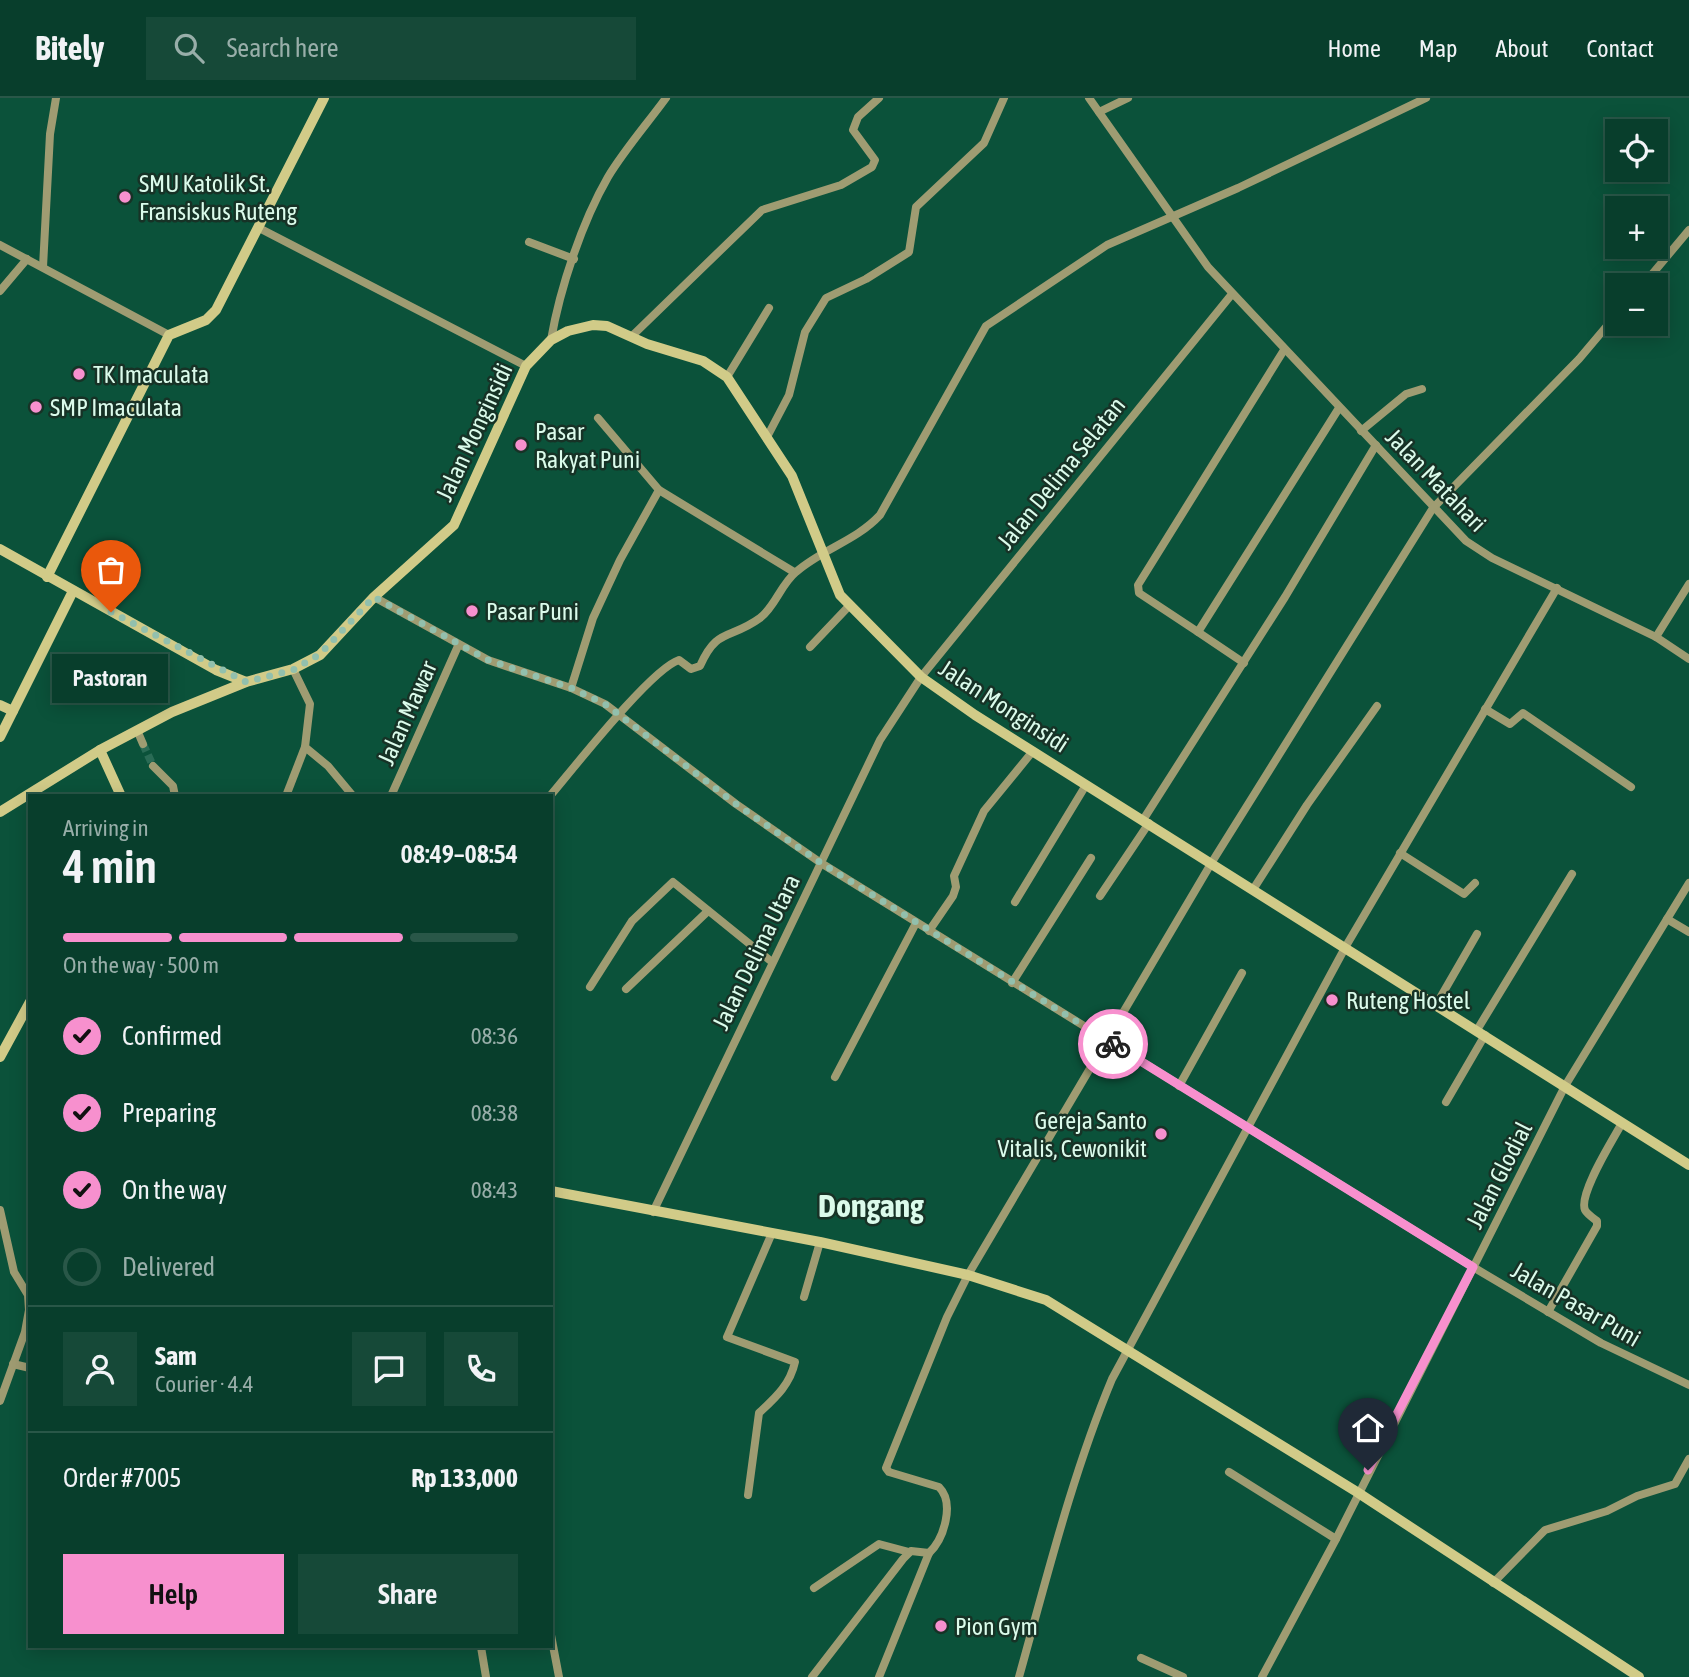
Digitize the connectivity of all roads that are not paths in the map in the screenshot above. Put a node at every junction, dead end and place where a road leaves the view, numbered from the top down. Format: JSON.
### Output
{"nodes":[{"id":1,"x":56,"y":98,"type":"edge"},
{"id":2,"x":324,"y":98,"type":"edge"},
{"id":3,"x":666,"y":98,"type":"edge"},
{"id":4,"x":879,"y":98,"type":"edge"},
{"id":5,"x":1004,"y":98,"type":"edge"},
{"id":6,"x":1089,"y":98,"type":"edge"},
{"id":7,"x":1128,"y":98,"type":"edge"},
{"id":8,"x":1426,"y":98,"type":"edge"},
{"id":9,"x":1099,"y":112,"type":"junction"},
{"id":10,"x":1174,"y":216,"type":"junction"},
{"id":11,"x":259,"y":228,"type":"junction"},
{"id":12,"x":1689,"y":230,"type":"edge"},
{"id":13,"x":529,"y":242,"type":"dead end"},
{"id":14,"x":0,"y":245,"type":"edge"},
{"id":15,"x":27,"y":259,"type":"junction"},
{"id":16,"x":574,"y":259,"type":"junction"},
{"id":17,"x":43,"y":267,"type":"junction"},
{"id":18,"x":1653,"y":273,"type":"edge"},
{"id":19,"x":0,"y":291,"type":"edge"},
{"id":20,"x":1232,"y":294,"type":"junction"},
{"id":21,"x":769,"y":308,"type":"dead end"},
{"id":22,"x":1605,"y":328,"type":"edge"},
{"id":23,"x":169,"y":335,"type":"junction"},
{"id":24,"x":631,"y":337,"type":"junction"},
{"id":25,"x":551,"y":340,"type":"junction"},
{"id":26,"x":1284,"y":350,"type":"junction"},
{"id":27,"x":526,"y":366,"type":"junction"},
{"id":28,"x":727,"y":377,"type":"junction"},
{"id":29,"x":1422,"y":389,"type":"dead end"},
{"id":30,"x":1339,"y":408,"type":"junction"},
{"id":31,"x":598,"y":418,"type":"dead end"},
{"id":32,"x":1361,"y":431,"type":"junction"},
{"id":33,"x":766,"y":437,"type":"junction"},
{"id":34,"x":1376,"y":445,"type":"junction"},
{"id":35,"x":659,"y":490,"type":"junction"},
{"id":36,"x":1433,"y":508,"type":"junction"},
{"id":37,"x":0,"y":549,"type":"edge"},
{"id":38,"x":822,"y":554,"type":"junction"},
{"id":39,"x":794,"y":572,"type":"junction"},
{"id":40,"x":47,"y":577,"type":"junction"},
{"id":41,"x":1689,"y":584,"type":"edge"},
{"id":42,"x":1557,"y":588,"type":"junction"},
{"id":43,"x":73,"y":591,"type":"junction"},
{"id":44,"x":374,"y":597,"type":"junction"},
{"id":45,"x":849,"y":606,"type":"junction"},
{"id":46,"x":1198,"y":632,"type":"junction"},
{"id":47,"x":1656,"y":637,"type":"junction"},
{"id":48,"x":458,"y":646,"type":"junction"},
{"id":49,"x":810,"y":647,"type":"dead end"},
{"id":50,"x":1689,"y":659,"type":"edge"},
{"id":51,"x":1244,"y":663,"type":"junction"},
{"id":52,"x":216,"y":670,"type":"junction"},
{"id":53,"x":293,"y":670,"type":"junction"},
{"id":54,"x":921,"y":677,"type":"junction"},
{"id":55,"x":246,"y":682,"type":"junction"},
{"id":56,"x":571,"y":688,"type":"junction"},
{"id":57,"x":212,"y":695,"type":"junction"},
{"id":58,"x":0,"y":705,"type":"edge"},
{"id":59,"x":1377,"y":706,"type":"dead end"},
{"id":60,"x":1485,"y":709,"type":"junction"},
{"id":61,"x":13,"y":711,"type":"junction"},
{"id":62,"x":620,"y":714,"type":"junction"},
{"id":63,"x":137,"y":730,"type":"junction"},
{"id":64,"x":0,"y":737,"type":"edge"},
{"id":65,"x":143,"y":744,"type":"tunnel mouth"},
{"id":66,"x":305,"y":747,"type":"junction"},
{"id":67,"x":100,"y":750,"type":"junction"},
{"id":68,"x":1033,"y":751,"type":"junction"},
{"id":69,"x":153,"y":766,"type":"tunnel mouth"},
{"id":70,"x":1086,"y":785,"type":"junction"},
{"id":71,"x":1631,"y":787,"type":"dead end"},
{"id":72,"x":29,"y":794,"type":"edge"},
{"id":73,"x":120,"y":794,"type":"edge"},
{"id":74,"x":175,"y":794,"type":"edge"},
{"id":75,"x":287,"y":794,"type":"edge"},
{"id":76,"x":351,"y":794,"type":"edge"},
{"id":77,"x":392,"y":794,"type":"edge"},
{"id":78,"x":552,"y":794,"type":"edge"},
{"id":79,"x":28,"y":795,"type":"edge"},
{"id":80,"x":0,"y":812,"type":"edge"},
{"id":81,"x":1146,"y":822,"type":"junction"},
{"id":82,"x":1400,"y":853,"type":"junction"},
{"id":83,"x":1091,"y":858,"type":"dead end"},
{"id":84,"x":1212,"y":862,"type":"junction"},
{"id":85,"x":821,"y":863,"type":"junction"},
{"id":86,"x":1572,"y":874,"type":"dead end"},
{"id":87,"x":1475,"y":883,"type":"dead end"},
{"id":88,"x":1689,"y":883,"type":"edge"},
{"id":89,"x":1254,"y":888,"type":"junction"},
{"id":90,"x":1100,"y":896,"type":"dead end"},
{"id":91,"x":1015,"y":902,"type":"dead end"},
{"id":92,"x":708,"y":911,"type":"junction"},
{"id":93,"x":1667,"y":919,"type":"junction"},
{"id":94,"x":916,"y":923,"type":"junction"},
{"id":95,"x":929,"y":931,"type":"junction"},
{"id":96,"x":1689,"y":932,"type":"edge"},
{"id":97,"x":1477,"y":934,"type":"dead end"},
{"id":98,"x":1346,"y":946,"type":"junction"},
{"id":99,"x":772,"y":962,"type":"junction"},
{"id":100,"x":1242,"y":973,"type":"dead end"},
{"id":101,"x":1012,"y":982,"type":"junction"},
{"id":102,"x":590,"y":987,"type":"dead end"},
{"id":103,"x":626,"y":989,"type":"dead end"},
{"id":104,"x":1436,"y":1004,"type":"junction"},
{"id":105,"x":25,"y":1023,"type":"edge"},
{"id":106,"x":0,"y":1029,"type":"edge"},
{"id":107,"x":1481,"y":1033,"type":"junction"},
{"id":108,"x":13,"y":1034,"type":"junction"},
{"id":109,"x":1107,"y":1041,"type":"junction"},
{"id":110,"x":0,"y":1057,"type":"edge"},
{"id":111,"x":835,"y":1077,"type":"dead end"},
{"id":112,"x":1179,"y":1086,"type":"junction"},
{"id":113,"x":1565,"y":1086,"type":"junction"},
{"id":114,"x":1446,"y":1102,"type":"dead end"},
{"id":115,"x":1622,"y":1123,"type":"junction"},
{"id":116,"x":1247,"y":1127,"type":"junction"},
{"id":117,"x":1689,"y":1165,"type":"edge"},
{"id":118,"x":553,"y":1191,"type":"edge"},
{"id":119,"x":0,"y":1210,"type":"edge"},
{"id":120,"x":653,"y":1212,"type":"junction"},
{"id":121,"x":772,"y":1233,"type":"junction"},
{"id":122,"x":820,"y":1242,"type":"junction"},
{"id":123,"x":1473,"y":1267,"type":"junction"},
{"id":124,"x":968,"y":1275,"type":"junction"},
{"id":125,"x":804,"y":1297,"type":"dead end"},
{"id":126,"x":1548,"y":1312,"type":"junction"},
{"id":127,"x":1128,"y":1349,"type":"junction"},
{"id":128,"x":13,"y":1364,"type":"junction"},
{"id":129,"x":28,"y":1368,"type":"edge"},
{"id":130,"x":1689,"y":1385,"type":"edge"},
{"id":131,"x":0,"y":1401,"type":"edge"},
{"id":132,"x":1689,"y":1459,"type":"edge"},
{"id":133,"x":1229,"y":1472,"type":"dead end"},
{"id":134,"x":1357,"y":1492,"type":"junction"},
{"id":135,"x":748,"y":1495,"type":"dead end"},
{"id":136,"x":1336,"y":1539,"type":"junction"},
{"id":137,"x":909,"y":1552,"type":"junction"},
{"id":138,"x":929,"y":1553,"type":"junction"},
{"id":139,"x":1493,"y":1583,"type":"junction"},
{"id":140,"x":814,"y":1588,"type":"dead end"},
{"id":141,"x":553,"y":1646,"type":"edge"},
{"id":142,"x":481,"y":1648,"type":"edge"},
{"id":143,"x":1141,"y":1658,"type":"dead end"},
{"id":144,"x":486,"y":1677,"type":"edge"},
{"id":145,"x":559,"y":1677,"type":"edge"},
{"id":146,"x":812,"y":1677,"type":"edge"},
{"id":147,"x":879,"y":1677,"type":"edge"},
{"id":148,"x":1019,"y":1677,"type":"edge"},
{"id":149,"x":1183,"y":1677,"type":"edge"},
{"id":150,"x":1262,"y":1677,"type":"edge"},
{"id":151,"x":1639,"y":1677,"type":"edge"}],
"edges":[{"from":1,"to":17,"type":"street"},
{"from":2,"to":11,"type":"street"},
{"from":3,"to":16,"type":"street"},
{"from":4,"to":24,"type":"street"},
{"from":5,"to":33,"type":"street"},
{"from":6,"to":9,"type":"street","name":"Jalan Matahari"},
{"from":7,"to":9,"type":"street"},
{"from":8,"to":10,"type":"street"},
{"from":9,"to":10,"type":"street","name":"Jalan Matahari"},
{"from":10,"to":20,"type":"street","name":"Jalan Matahari"},
{"from":10,"to":38,"type":"street"},
{"from":11,"to":23,"type":"street"},
{"from":11,"to":27,"type":"street"},
{"from":12,"to":18,"type":"street"},
{"from":13,"to":16,"type":"street"},
{"from":14,"to":15,"type":"street"},
{"from":15,"to":17,"type":"street"},
{"from":15,"to":19,"type":"street"},
{"from":16,"to":25,"type":"street"},
{"from":17,"to":23,"type":"street"},
{"from":20,"to":26,"type":"street","name":"Jalan Matahari"},
{"from":20,"to":54,"type":"street","name":"Jalan Delima Selatan"},
{"from":21,"to":28,"type":"street"},
{"from":22,"to":36,"type":"street"},
{"from":23,"to":40,"type":"street"},
{"from":24,"to":25,"type":"street","name":"Jalan Monginsidi"},
{"from":24,"to":28,"type":"street","name":"Jalan Monginsidi"},
{"from":25,"to":27,"type":"street","name":"Jalan Monginsidi"},
{"from":26,"to":30,"type":"street","name":"Jalan Matahari"},
{"from":26,"to":46,"type":"street"},
{"from":27,"to":44,"type":"street","name":"Jalan Monginsidi"},
{"from":28,"to":33,"type":"street","name":"Jalan Monginsidi"},
{"from":29,"to":32,"type":"street"},
{"from":30,"to":32,"type":"street","name":"Jalan Matahari"},
{"from":30,"to":46,"type":"street"},
{"from":31,"to":35,"type":"street"},
{"from":32,"to":34,"type":"street","name":"Jalan Matahari"},
{"from":33,"to":38,"type":"street","name":"Jalan Monginsidi"},
{"from":34,"to":36,"type":"street","name":"Jalan Matahari"},
{"from":34,"to":51,"type":"street"},
{"from":35,"to":39,"type":"street"},
{"from":35,"to":56,"type":"street"},
{"from":36,"to":42,"type":"street","name":"Jalan Matahari"},
{"from":36,"to":84,"type":"street"},
{"from":37,"to":40,"type":"street"},
{"from":38,"to":39,"type":"street"},
{"from":38,"to":45,"type":"street","name":"Jalan Monginsidi"},
{"from":39,"to":62,"type":"street"},
{"from":40,"to":43,"type":"street"},
{"from":41,"to":47,"type":"street"},
{"from":42,"to":47,"type":"street","name":"Jalan Matahari"},
{"from":42,"to":60,"type":"street"},
{"from":43,"to":52,"type":"street"},
{"from":43,"to":61,"type":"street"},
{"from":44,"to":48,"type":"street","name":"Jalan Pasar Puni"},
{"from":44,"to":53,"type":"street","name":"Jalan Monginsidi"},
{"from":45,"to":49,"type":"street"},
{"from":45,"to":54,"type":"street","name":"Jalan Monginsidi"},
{"from":46,"to":51,"type":"street"},
{"from":47,"to":50,"type":"street","name":"Jalan Matahari"},
{"from":48,"to":56,"type":"street","name":"Jalan Pasar Puni"},
{"from":48,"to":77,"type":"street","name":"Jalan Mawar"},
{"from":51,"to":81,"type":"street"},
{"from":52,"to":55,"type":"street"},
{"from":52,"to":57,"type":"street"},
{"from":53,"to":55,"type":"street","name":"Jalan Monginsidi"},
{"from":53,"to":66,"type":"street"},
{"from":54,"to":68,"type":"street","name":"Jalan Monginsidi"},
{"from":54,"to":85,"type":"street","name":"Jalan Delima Utara"},
{"from":55,"to":57,"type":"street","name":"Jalan Monginsidi"},
{"from":56,"to":62,"type":"street","name":"Jalan Pasar Puni"},
{"from":57,"to":63,"type":"street","name":"Jalan Monginsidi"},
{"from":58,"to":61,"type":"street"},
{"from":59,"to":89,"type":"street"},
{"from":60,"to":71,"type":"street"},
{"from":60,"to":82,"type":"street"},
{"from":61,"to":64,"type":"street"},
{"from":62,"to":78,"type":"street"},
{"from":62,"to":85,"type":"street","name":"Jalan Pasar Puni"},
{"from":63,"to":65,"type":"street"},
{"from":63,"to":67,"type":"street","name":"Jalan Monginsidi"},
{"from":66,"to":75,"type":"street"},
{"from":66,"to":76,"type":"street"},
{"from":67,"to":72,"type":"street","name":"Jalan Monginsidi"},
{"from":67,"to":73,"type":"street"},
{"from":68,"to":70,"type":"street","name":"Jalan Monginsidi"},
{"from":68,"to":95,"type":"street"},
{"from":69,"to":74,"type":"street"},
{"from":70,"to":81,"type":"street","name":"Jalan Monginsidi"},
{"from":70,"to":91,"type":"street"},
{"from":79,"to":80,"type":"street","name":"Jalan Monginsidi"},
{"from":81,"to":84,"type":"street","name":"Jalan Monginsidi"},
{"from":81,"to":90,"type":"street"},
{"from":82,"to":87,"type":"street"},
{"from":82,"to":98,"type":"street"},
{"from":83,"to":101,"type":"street"},
{"from":84,"to":89,"type":"street","name":"Jalan Monginsidi"},
{"from":84,"to":109,"type":"street"},
{"from":85,"to":94,"type":"street","name":"Jalan Pasar Puni"},
{"from":85,"to":99,"type":"street","name":"Jalan Delima Utara"},
{"from":86,"to":107,"type":"street"},
{"from":88,"to":93,"type":"street","name":"Jalan Glodial"},
{"from":89,"to":98,"type":"street","name":"Jalan Monginsidi"},
{"from":92,"to":99,"type":"street"},
{"from":92,"to":102,"type":"street"},
{"from":92,"to":103,"type":"street"},
{"from":93,"to":96,"type":"street"},
{"from":93,"to":113,"type":"street","name":"Jalan Glodial"},
{"from":94,"to":95,"type":"street","name":"Jalan Pasar Puni"},
{"from":94,"to":111,"type":"street"},
{"from":95,"to":101,"type":"street","name":"Jalan Pasar Puni"},
{"from":97,"to":104,"type":"street"},
{"from":98,"to":104,"type":"street","name":"Jalan Monginsidi"},
{"from":98,"to":116,"type":"street"},
{"from":99,"to":120,"type":"street","name":"Jalan Delima Utara"},
{"from":100,"to":112,"type":"street"},
{"from":101,"to":109,"type":"street","name":"Jalan Pasar Puni"},
{"from":104,"to":107,"type":"street","name":"Jalan Monginsidi"},
{"from":105,"to":108,"type":"street"},
{"from":106,"to":108,"type":"street"},
{"from":107,"to":113,"type":"street","name":"Jalan Monginsidi"},
{"from":107,"to":114,"type":"street"},
{"from":108,"to":110,"type":"street"},
{"from":109,"to":112,"type":"street","name":"Jalan Pasar Puni"},
{"from":109,"to":124,"type":"street"},
{"from":112,"to":116,"type":"street","name":"Jalan Pasar Puni"},
{"from":113,"to":115,"type":"street","name":"Jalan Monginsidi"},
{"from":113,"to":123,"type":"street","name":"Jalan Glodial"},
{"from":115,"to":117,"type":"street","name":"Jalan Monginsidi"},
{"from":115,"to":126,"type":"street"},
{"from":116,"to":123,"type":"street","name":"Jalan Pasar Puni"},
{"from":116,"to":127,"type":"street"},
{"from":118,"to":120,"type":"street"},
{"from":119,"to":128,"type":"street"},
{"from":120,"to":121,"type":"street"},
{"from":121,"to":122,"type":"street"},
{"from":121,"to":135,"type":"street"},
{"from":122,"to":124,"type":"street"},
{"from":122,"to":125,"type":"street"},
{"from":123,"to":126,"type":"street","name":"Jalan Pasar Puni"},
{"from":123,"to":134,"type":"street","name":"Jalan Glodial"},
{"from":124,"to":127,"type":"street"},
{"from":124,"to":138,"type":"street"},
{"from":126,"to":130,"type":"street","name":"Jalan Pasar Puni"},
{"from":127,"to":134,"type":"street"},
{"from":127,"to":148,"type":"street"},
{"from":128,"to":129,"type":"street"},
{"from":128,"to":131,"type":"street"},
{"from":132,"to":139,"type":"street"},
{"from":133,"to":136,"type":"street"},
{"from":134,"to":136,"type":"street","name":"Jalan Glodial"},
{"from":134,"to":139,"type":"street"},
{"from":136,"to":150,"type":"street","name":"Jalan Glodial"},
{"from":137,"to":138,"type":"street"},
{"from":137,"to":140,"type":"street"},
{"from":137,"to":146,"type":"street"},
{"from":138,"to":147,"type":"street"},
{"from":139,"to":151,"type":"street"},
{"from":141,"to":145,"type":"street"},
{"from":142,"to":144,"type":"street"},
{"from":143,"to":149,"type":"street"}]}
